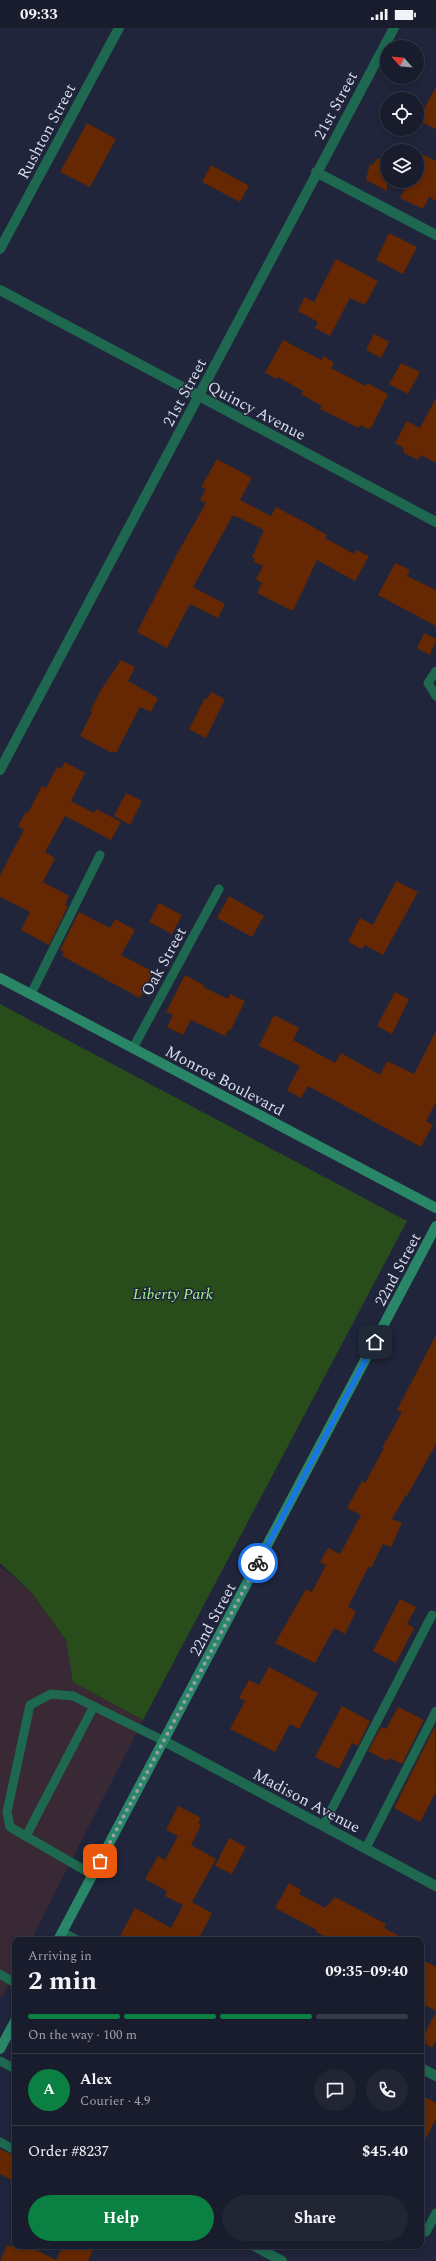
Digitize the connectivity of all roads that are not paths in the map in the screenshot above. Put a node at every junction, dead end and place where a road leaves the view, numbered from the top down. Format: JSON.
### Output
{"nodes":[{"id":1,"x":118,"y":28,"type":"edge"},
{"id":2,"x":394,"y":28,"type":"edge"},
{"id":3,"x":316,"y":172,"type":"junction"},
{"id":4,"x":436,"y":235,"type":"edge"},
{"id":5,"x":0,"y":249,"type":"edge"},
{"id":6,"x":0,"y":290,"type":"edge"},
{"id":7,"x":198,"y":396,"type":"junction"},
{"id":8,"x":436,"y":522,"type":"edge"},
{"id":9,"x":436,"y":671,"type":"edge"},
{"id":10,"x":436,"y":696,"type":"edge"},
{"id":11,"x":0,"y":770,"type":"edge"},
{"id":12,"x":100,"y":856,"type":"dead end"},
{"id":13,"x":219,"y":889,"type":"dead end"},
{"id":14,"x":0,"y":978,"type":"edge"},
{"id":15,"x":31,"y":994,"type":"junction"},
{"id":16,"x":133,"y":1048,"type":"junction"},
{"id":17,"x":436,"y":1208,"type":"edge"},
{"id":18,"x":436,"y":1226,"type":"edge"},
{"id":19,"x":432,"y":1615,"type":"dead end"},
{"id":20,"x":94,"y":1706,"type":"junction"},
{"id":21,"x":436,"y":1711,"type":"edge"},
{"id":22,"x":164,"y":1741,"type":"junction"},
{"id":23,"x":323,"y":1826,"type":"junction"},
{"id":24,"x":26,"y":1836,"type":"junction"},
{"id":25,"x":366,"y":1848,"type":"junction"},
{"id":26,"x":93,"y":1875,"type":"junction"},
{"id":27,"x":436,"y":1886,"type":"edge"},
{"id":28,"x":60,"y":1936,"type":"edge"},
{"id":29,"x":0,"y":1974,"type":"edge"},
{"id":30,"x":12,"y":1981,"type":"edge"},
{"id":31,"x":12,"y":2028,"type":"edge"},
{"id":32,"x":0,"y":2049,"type":"edge"},
{"id":33,"x":0,"y":2061,"type":"edge"},
{"id":34,"x":12,"y":2067,"type":"edge"},
{"id":35,"x":424,"y":2070,"type":"edge"},
{"id":36,"x":436,"y":2076,"type":"edge"},
{"id":37,"x":0,"y":2142,"type":"edge"},
{"id":38,"x":12,"y":2148,"type":"edge"},
{"id":39,"x":436,"y":2214,"type":"edge"},
{"id":40,"x":426,"y":2232,"type":"dead end"},
{"id":41,"x":260,"y":2249,"type":"edge"},
{"id":42,"x":282,"y":2261,"type":"edge"}],
"edges":[{"from":1,"to":5,"type":"street","name":"Rushton Street"},
{"from":2,"to":3,"type":"street","name":"21st Street"},
{"from":3,"to":4,"type":"street"},
{"from":3,"to":7,"type":"street","name":"21st Street"},
{"from":6,"to":7,"type":"street","name":"Quincy Avenue"},
{"from":7,"to":8,"type":"street","name":"Quincy Avenue"},
{"from":7,"to":11,"type":"street","name":"21st Street"},
{"from":9,"to":10,"type":"lane"},
{"from":12,"to":15,"type":"lane"},
{"from":13,"to":16,"type":"lane","name":"Oak Street"},
{"from":14,"to":15,"type":"street","name":"Monroe Boulevard"},
{"from":15,"to":16,"type":"street","name":"Monroe Boulevard"},
{"from":16,"to":17,"type":"street","name":"Monroe Boulevard"},
{"from":18,"to":22,"type":"street","name":"22nd Street"},
{"from":19,"to":23,"type":"lane"},
{"from":20,"to":22,"type":"lane"},
{"from":20,"to":24,"type":"lane"},
{"from":20,"to":24,"type":"lane"},
{"from":21,"to":25,"type":"lane"},
{"from":22,"to":23,"type":"street","name":"Madison Avenue"},
{"from":22,"to":26,"type":"street","name":"22nd Street"},
{"from":23,"to":25,"type":"street","name":"Madison Avenue"},
{"from":24,"to":26,"type":"lane"},
{"from":25,"to":27,"type":"street","name":"Madison Avenue"},
{"from":26,"to":28,"type":"street","name":"22nd Street"},
{"from":29,"to":30,"type":"lane"},
{"from":31,"to":32,"type":"street"},
{"from":33,"to":34,"type":"lane"},
{"from":35,"to":36,"type":"street"},
{"from":37,"to":38,"type":"lane"},
{"from":39,"to":40,"type":"lane"},
{"from":41,"to":42,"type":"street"}]}
